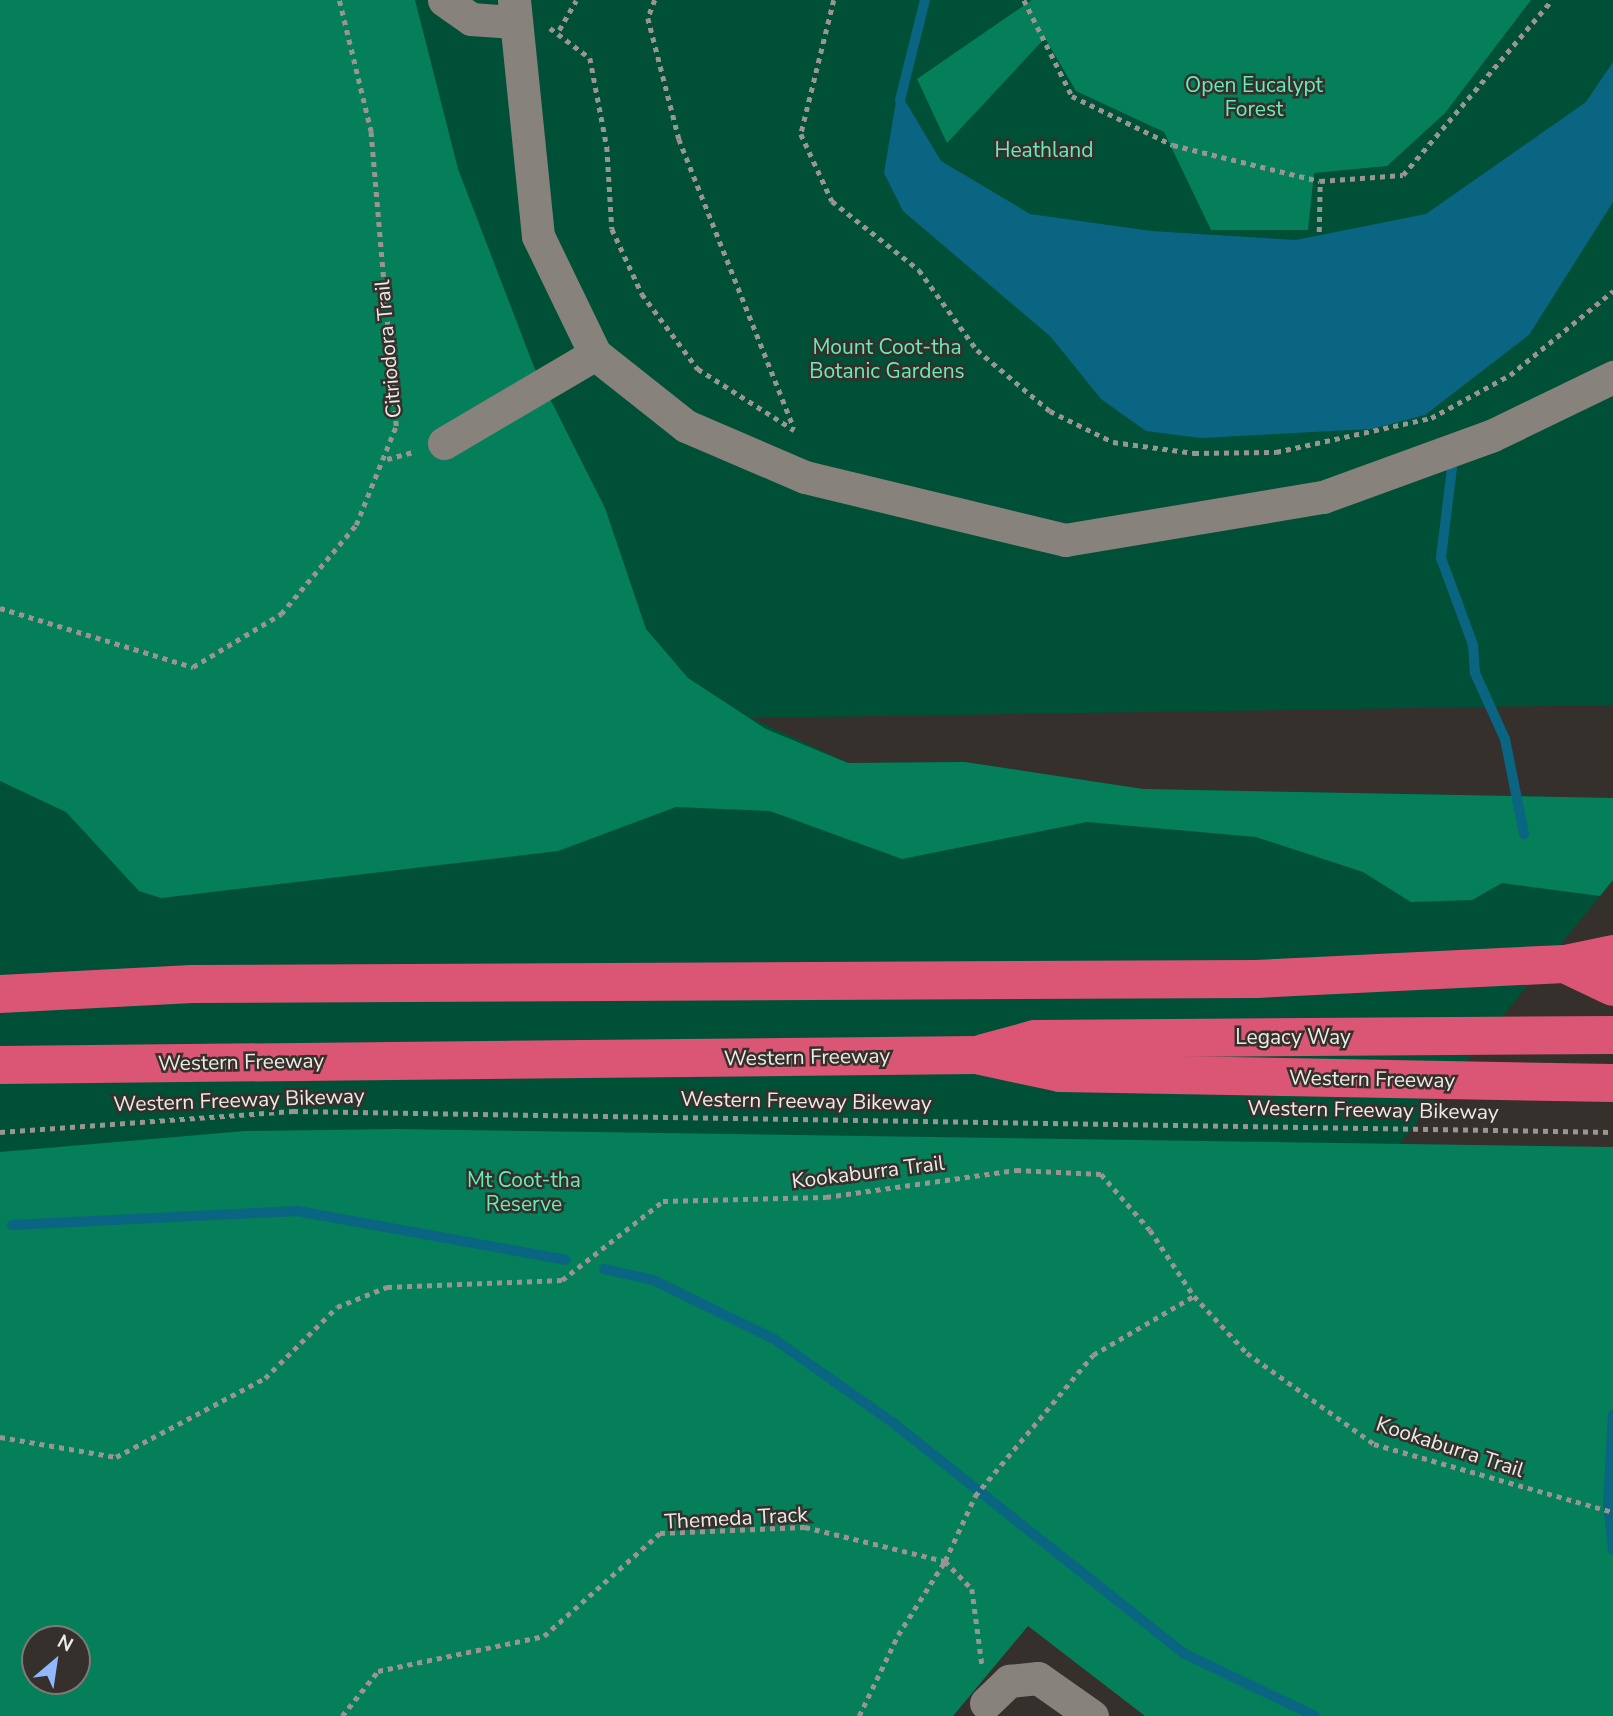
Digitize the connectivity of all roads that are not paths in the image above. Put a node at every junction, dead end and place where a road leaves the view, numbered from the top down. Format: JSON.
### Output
{"nodes":[{"id":1,"x":444,"y":0,"type":"edge"},
{"id":2,"x":513,"y":11,"type":"edge"},
{"id":3,"x":595,"y":354,"type":"junction"},
{"id":4,"x":1613,"y":377,"type":"edge"},
{"id":5,"x":444,"y":443,"type":"dead end"},
{"id":6,"x":1613,"y":954,"type":"edge"},
{"id":7,"x":1565,"y":964,"type":"junction"},
{"id":8,"x":1613,"y":987,"type":"edge"},
{"id":9,"x":0,"y":994,"type":"edge"},
{"id":10,"x":1613,"y":1035,"type":"edge"},
{"id":11,"x":976,"y":1055,"type":"junction"},
{"id":12,"x":0,"y":1065,"type":"edge"},
{"id":13,"x":1613,"y":1083,"type":"edge"},
{"id":14,"x":986,"y":1703,"type":"road end"},
{"id":15,"x":1084,"y":1710,"type":"edge"}],
"edges":[{"from":1,"to":2,"type":"street"},
{"from":2,"to":3,"type":"street"},
{"from":3,"to":4,"type":"street"},
{"from":3,"to":5,"type":"street"},
{"from":6,"to":7,"type":"highway"},
{"from":7,"to":8,"type":"highway"},
{"from":7,"to":9,"type":"highway"},
{"from":10,"to":11,"type":"highway","name":"Legacy Way"},
{"from":11,"to":12,"type":"highway","name":"Western Freeway"},
{"from":11,"to":13,"type":"highway","name":"Western Freeway"},
{"from":14,"to":15,"type":"street"}]}
